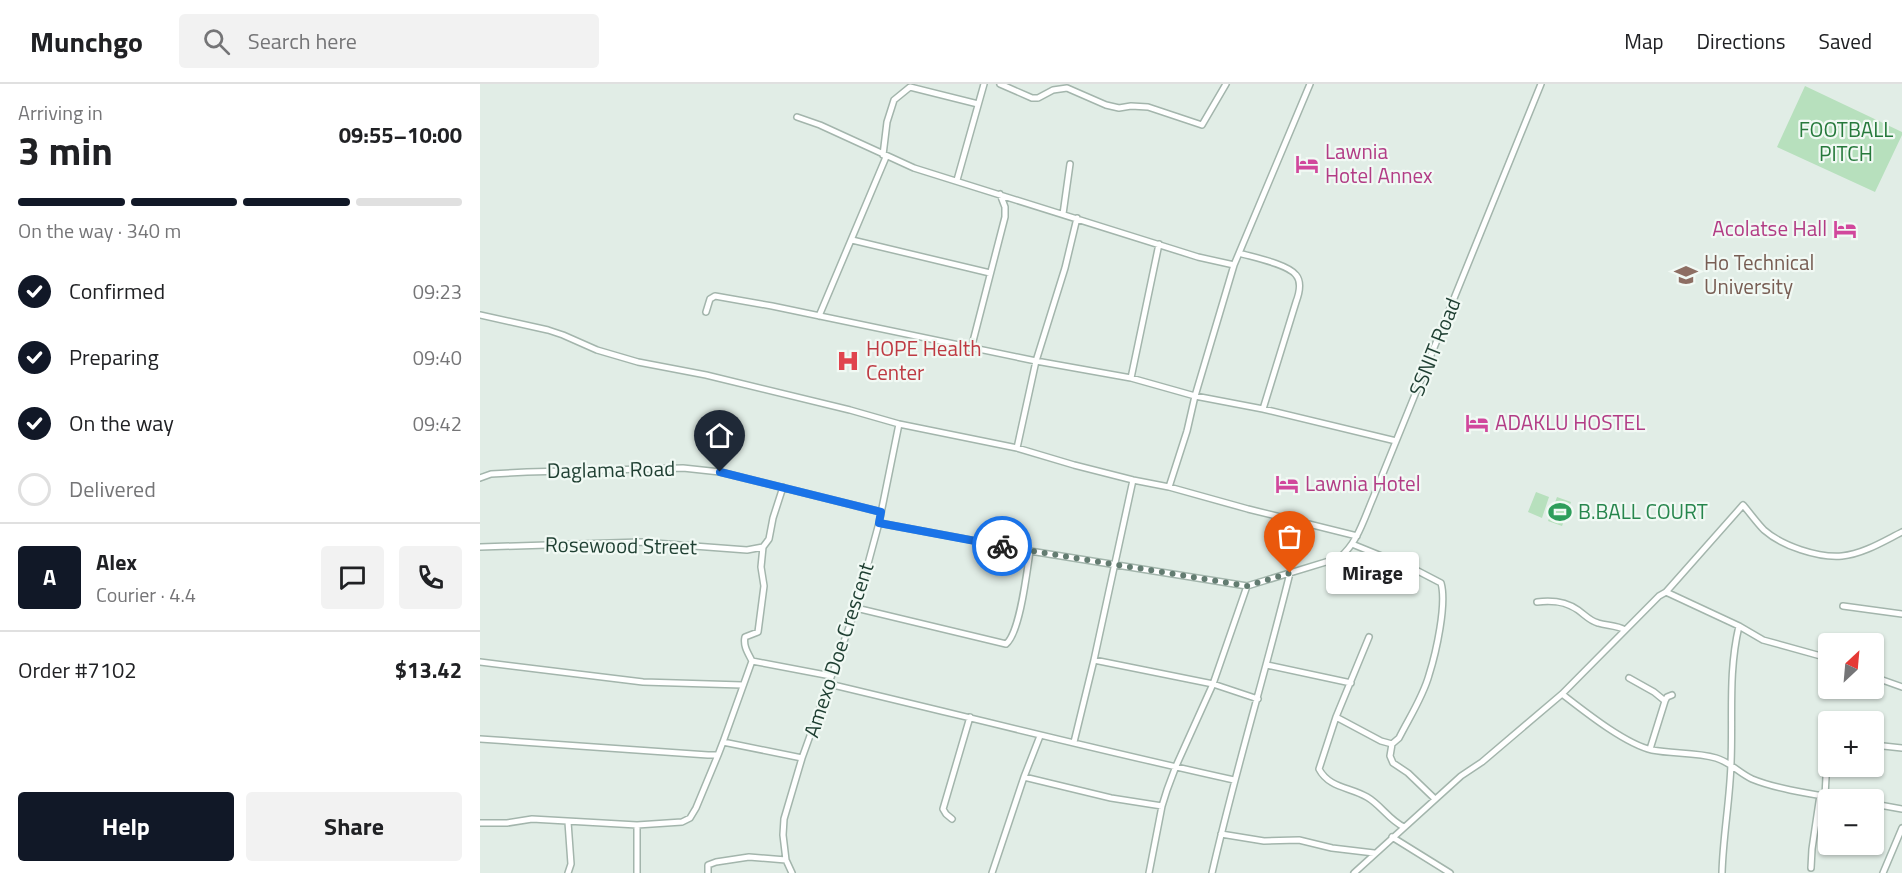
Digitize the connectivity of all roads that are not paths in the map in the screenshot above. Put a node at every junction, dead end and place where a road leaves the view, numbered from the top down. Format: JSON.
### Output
{"nodes":[{"id":1,"x":984,"y":84,"type":"edge"},
{"id":2,"x":1000,"y":84,"type":"edge"},
{"id":3,"x":1226,"y":84,"type":"edge"},
{"id":4,"x":1310,"y":84,"type":"edge"},
{"id":5,"x":1541,"y":84,"type":"edge"},
{"id":6,"x":910,"y":86,"type":"edge"},
{"id":7,"x":978,"y":104,"type":"junction"},
{"id":8,"x":797,"y":117,"type":"dead end"},
{"id":9,"x":884,"y":156,"type":"junction"},
{"id":10,"x":1070,"y":164,"type":"dead end"},
{"id":11,"x":957,"y":180,"type":"junction"},
{"id":12,"x":1000,"y":194,"type":"junction"},
{"id":13,"x":1064,"y":214,"type":"junction"},
{"id":14,"x":1077,"y":218,"type":"junction"},
{"id":15,"x":852,"y":240,"type":"junction"},
{"id":16,"x":1159,"y":244,"type":"junction"},
{"id":17,"x":1239,"y":253,"type":"junction"},
{"id":18,"x":1234,"y":265,"type":"junction"},
{"id":19,"x":990,"y":273,"type":"junction"},
{"id":20,"x":706,"y":312,"type":"dead end"},
{"id":21,"x":480,"y":315,"type":"edge"},
{"id":22,"x":819,"y":316,"type":"junction"},
{"id":23,"x":971,"y":349,"type":"junction"},
{"id":24,"x":1036,"y":361,"type":"junction"},
{"id":25,"x":1131,"y":378,"type":"junction"},
{"id":26,"x":1195,"y":396,"type":"junction"},
{"id":27,"x":1263,"y":410,"type":"junction"},
{"id":28,"x":899,"y":424,"type":"junction"},
{"id":29,"x":1396,"y":441,"type":"junction"},
{"id":30,"x":1017,"y":448,"type":"junction"},
{"id":31,"x":480,"y":478,"type":"edge"},
{"id":32,"x":1133,"y":480,"type":"junction"},
{"id":33,"x":783,"y":487,"type":"junction"},
{"id":34,"x":1169,"y":487,"type":"junction"},
{"id":35,"x":881,"y":512,"type":"junction"},
{"id":36,"x":879,"y":523,"type":"junction"},
{"id":37,"x":1902,"y":532,"type":"edge"},
{"id":38,"x":1357,"y":536,"type":"junction"},
{"id":39,"x":1352,"y":544,"type":"junction"},
{"id":40,"x":480,"y":547,"type":"edge"},
{"id":41,"x":763,"y":547,"type":"junction"},
{"id":42,"x":1030,"y":551,"type":"junction"},
{"id":43,"x":1113,"y":565,"type":"junction"},
{"id":44,"x":1290,"y":573,"type":"junction"},
{"id":45,"x":1247,"y":586,"type":"junction"},
{"id":46,"x":1666,"y":592,"type":"junction"},
{"id":47,"x":1537,"y":602,"type":"dead end"},
{"id":48,"x":1843,"y":606,"type":"dead end"},
{"id":49,"x":856,"y":608,"type":"junction"},
{"id":50,"x":1902,"y":614,"type":"edge"},
{"id":51,"x":1739,"y":626,"type":"junction"},
{"id":52,"x":1625,"y":630,"type":"junction"},
{"id":53,"x":1369,"y":638,"type":"dead end"},
{"id":54,"x":1818,"y":655,"type":"edge"},
{"id":55,"x":1094,"y":660,"type":"junction"},
{"id":56,"x":752,"y":661,"type":"junction"},
{"id":57,"x":480,"y":662,"type":"edge"},
{"id":58,"x":1267,"y":665,"type":"junction"},
{"id":59,"x":831,"y":676,"type":"junction"},
{"id":60,"x":1629,"y":678,"type":"dead end"},
{"id":61,"x":1884,"y":680,"type":"edge"},
{"id":62,"x":1351,"y":683,"type":"junction"},
{"id":63,"x":829,"y":684,"type":"junction"},
{"id":64,"x":1213,"y":684,"type":"junction"},
{"id":65,"x":742,"y":685,"type":"junction"},
{"id":66,"x":1902,"y":687,"type":"edge"},
{"id":67,"x":1562,"y":694,"type":"junction"},
{"id":68,"x":1672,"y":695,"type":"dead end"},
{"id":69,"x":1258,"y":699,"type":"junction"},
{"id":70,"x":1665,"y":701,"type":"junction"},
{"id":71,"x":970,"y":717,"type":"junction"},
{"id":72,"x":1336,"y":717,"type":"junction"},
{"id":73,"x":1040,"y":736,"type":"junction"},
{"id":74,"x":480,"y":739,"type":"edge"},
{"id":75,"x":723,"y":742,"type":"junction"},
{"id":76,"x":1074,"y":742,"type":"junction"},
{"id":77,"x":1392,"y":744,"type":"junction"},
{"id":78,"x":1884,"y":746,"type":"edge"},
{"id":79,"x":1902,"y":748,"type":"edge"},
{"id":80,"x":1650,"y":749,"type":"junction"},
{"id":81,"x":718,"y":755,"type":"junction"},
{"id":82,"x":802,"y":758,"type":"junction"},
{"id":83,"x":1731,"y":765,"type":"junction"},
{"id":84,"x":1176,"y":766,"type":"junction"},
{"id":85,"x":1024,"y":777,"type":"junction"},
{"id":86,"x":1234,"y":780,"type":"junction"},
{"id":87,"x":1818,"y":794,"type":"edge"},
{"id":88,"x":1435,"y":799,"type":"junction"},
{"id":89,"x":1162,"y":806,"type":"junction"},
{"id":90,"x":1884,"y":806,"type":"edge"},
{"id":91,"x":1902,"y":809,"type":"edge"},
{"id":92,"x":1818,"y":817,"type":"edge"},
{"id":93,"x":952,"y":819,"type":"dead end"},
{"id":94,"x":568,"y":822,"type":"junction"},
{"id":95,"x":480,"y":823,"type":"edge"},
{"id":96,"x":637,"y":825,"type":"junction"},
{"id":97,"x":1404,"y":827,"type":"junction"},
{"id":98,"x":1902,"y":828,"type":"edge"},
{"id":99,"x":1221,"y":834,"type":"junction"},
{"id":100,"x":1392,"y":837,"type":"junction"},
{"id":101,"x":1374,"y":854,"type":"junction"},
{"id":102,"x":786,"y":860,"type":"junction"},
{"id":103,"x":1811,"y":868,"type":"dead end"},
{"id":104,"x":568,"y":873,"type":"edge"},
{"id":105,"x":637,"y":873,"type":"edge"},
{"id":106,"x":708,"y":873,"type":"edge"},
{"id":107,"x":792,"y":873,"type":"edge"},
{"id":108,"x":992,"y":873,"type":"edge"},
{"id":109,"x":1149,"y":873,"type":"edge"},
{"id":110,"x":1212,"y":873,"type":"edge"},
{"id":111,"x":1354,"y":873,"type":"edge"},
{"id":112,"x":1450,"y":873,"type":"edge"},
{"id":113,"x":1722,"y":873,"type":"edge"},
{"id":114,"x":1883,"y":873,"type":"edge"}],
"edges":[{"from":1,"to":7,"type":"street"},
{"from":2,"to":3,"type":"street"},
{"from":4,"to":17,"type":"street"},
{"from":5,"to":29,"type":"street","name":"SSNIT Road"},
{"from":6,"to":7,"type":"street"},
{"from":6,"to":9,"type":"street"},
{"from":7,"to":11,"type":"street"},
{"from":8,"to":9,"type":"street"},
{"from":9,"to":11,"type":"street"},
{"from":9,"to":15,"type":"street"},
{"from":10,"to":13,"type":"street"},
{"from":11,"to":12,"type":"street"},
{"from":12,"to":13,"type":"street"},
{"from":12,"to":19,"type":"street"},
{"from":13,"to":14,"type":"street"},
{"from":14,"to":16,"type":"street"},
{"from":14,"to":24,"type":"street"},
{"from":15,"to":19,"type":"street"},
{"from":15,"to":22,"type":"street"},
{"from":16,"to":18,"type":"street"},
{"from":16,"to":25,"type":"street"},
{"from":17,"to":18,"type":"street"},
{"from":17,"to":27,"type":"street"},
{"from":18,"to":26,"type":"street"},
{"from":19,"to":23,"type":"street"},
{"from":20,"to":22,"type":"street"},
{"from":21,"to":28,"type":"street"},
{"from":22,"to":23,"type":"street"},
{"from":23,"to":24,"type":"street"},
{"from":24,"to":25,"type":"street"},
{"from":24,"to":30,"type":"street"},
{"from":25,"to":26,"type":"street"},
{"from":26,"to":27,"type":"street"},
{"from":26,"to":34,"type":"street"},
{"from":27,"to":29,"type":"street"},
{"from":28,"to":30,"type":"street"},
{"from":28,"to":35,"type":"street","name":"Amexo Doe Crescent"},
{"from":29,"to":38,"type":"street","name":"SSNIT Road"},
{"from":30,"to":32,"type":"street"},
{"from":31,"to":33,"type":"street","name":"Daglama Road"},
{"from":32,"to":34,"type":"street"},
{"from":32,"to":43,"type":"street"},
{"from":33,"to":35,"type":"street","name":"Daglama Road"},
{"from":33,"to":41,"type":"street"},
{"from":34,"to":38,"type":"street"},
{"from":35,"to":36,"type":"street","name":"Amexo Doe Crescent"},
{"from":36,"to":42,"type":"street"},
{"from":36,"to":49,"type":"street","name":"Amexo Doe Crescent"},
{"from":37,"to":46,"type":"street"},
{"from":38,"to":39,"type":"street","name":"SSNIT Road"},
{"from":39,"to":44,"type":"street","name":"SSNIT Road"},
{"from":39,"to":77,"type":"street"},
{"from":40,"to":41,"type":"street","name":"Rosewood Street"},
{"from":41,"to":56,"type":"street"},
{"from":42,"to":43,"type":"street"},
{"from":42,"to":49,"type":"street"},
{"from":43,"to":45,"type":"street"},
{"from":43,"to":55,"type":"street"},
{"from":44,"to":45,"type":"street","name":"SSNIT Road"},
{"from":44,"to":58,"type":"street"},
{"from":45,"to":64,"type":"street"},
{"from":46,"to":51,"type":"street"},
{"from":46,"to":52,"type":"street"},
{"from":47,"to":52,"type":"street"},
{"from":48,"to":50,"type":"street"},
{"from":49,"to":59,"type":"street","name":"Amexo Doe Crescent"},
{"from":51,"to":54,"type":"street"},
{"from":51,"to":83,"type":"street"},
{"from":52,"to":67,"type":"street"},
{"from":53,"to":62,"type":"street"},
{"from":55,"to":64,"type":"street"},
{"from":55,"to":76,"type":"street"},
{"from":56,"to":59,"type":"street"},
{"from":56,"to":65,"type":"street"},
{"from":57,"to":65,"type":"street"},
{"from":58,"to":62,"type":"street"},
{"from":58,"to":69,"type":"street"},
{"from":59,"to":63,"type":"street","name":"Amexo Doe Crescent"},
{"from":60,"to":70,"type":"street"},
{"from":61,"to":66,"type":"street"},
{"from":62,"to":72,"type":"street"},
{"from":63,"to":71,"type":"street"},
{"from":63,"to":82,"type":"street","name":"Amexo Doe Crescent"},
{"from":64,"to":69,"type":"street"},
{"from":64,"to":84,"type":"street"},
{"from":65,"to":75,"type":"street"},
{"from":67,"to":80,"type":"street"},
{"from":67,"to":88,"type":"street"},
{"from":68,"to":70,"type":"street"},
{"from":69,"to":86,"type":"street"},
{"from":70,"to":80,"type":"street"},
{"from":71,"to":73,"type":"street"},
{"from":71,"to":93,"type":"street"},
{"from":72,"to":77,"type":"street"},
{"from":72,"to":97,"type":"street"},
{"from":73,"to":76,"type":"street"},
{"from":73,"to":85,"type":"street"},
{"from":74,"to":81,"type":"street"},
{"from":75,"to":81,"type":"street"},
{"from":75,"to":82,"type":"street"},
{"from":76,"to":84,"type":"street"},
{"from":77,"to":88,"type":"street"},
{"from":78,"to":79,"type":"street"},
{"from":80,"to":83,"type":"street"},
{"from":81,"to":96,"type":"street"},
{"from":82,"to":102,"type":"street","name":"Amexo Doe Crescent"},
{"from":83,"to":87,"type":"street"},
{"from":83,"to":113,"type":"street"},
{"from":84,"to":86,"type":"street"},
{"from":84,"to":89,"type":"street"},
{"from":85,"to":89,"type":"street"},
{"from":85,"to":108,"type":"street"},
{"from":86,"to":99,"type":"street"},
{"from":88,"to":97,"type":"street"},
{"from":89,"to":109,"type":"street"},
{"from":90,"to":91,"type":"street"},
{"from":92,"to":103,"type":"street"},
{"from":94,"to":95,"type":"street"},
{"from":94,"to":96,"type":"street"},
{"from":94,"to":104,"type":"street"},
{"from":96,"to":105,"type":"street"},
{"from":97,"to":100,"type":"street"},
{"from":98,"to":114,"type":"street"},
{"from":99,"to":101,"type":"street"},
{"from":99,"to":110,"type":"street"},
{"from":100,"to":101,"type":"street"},
{"from":100,"to":112,"type":"street"},
{"from":101,"to":111,"type":"street"},
{"from":102,"to":106,"type":"street"},
{"from":102,"to":107,"type":"street","name":"Amexo Doe Crescent"}]}
